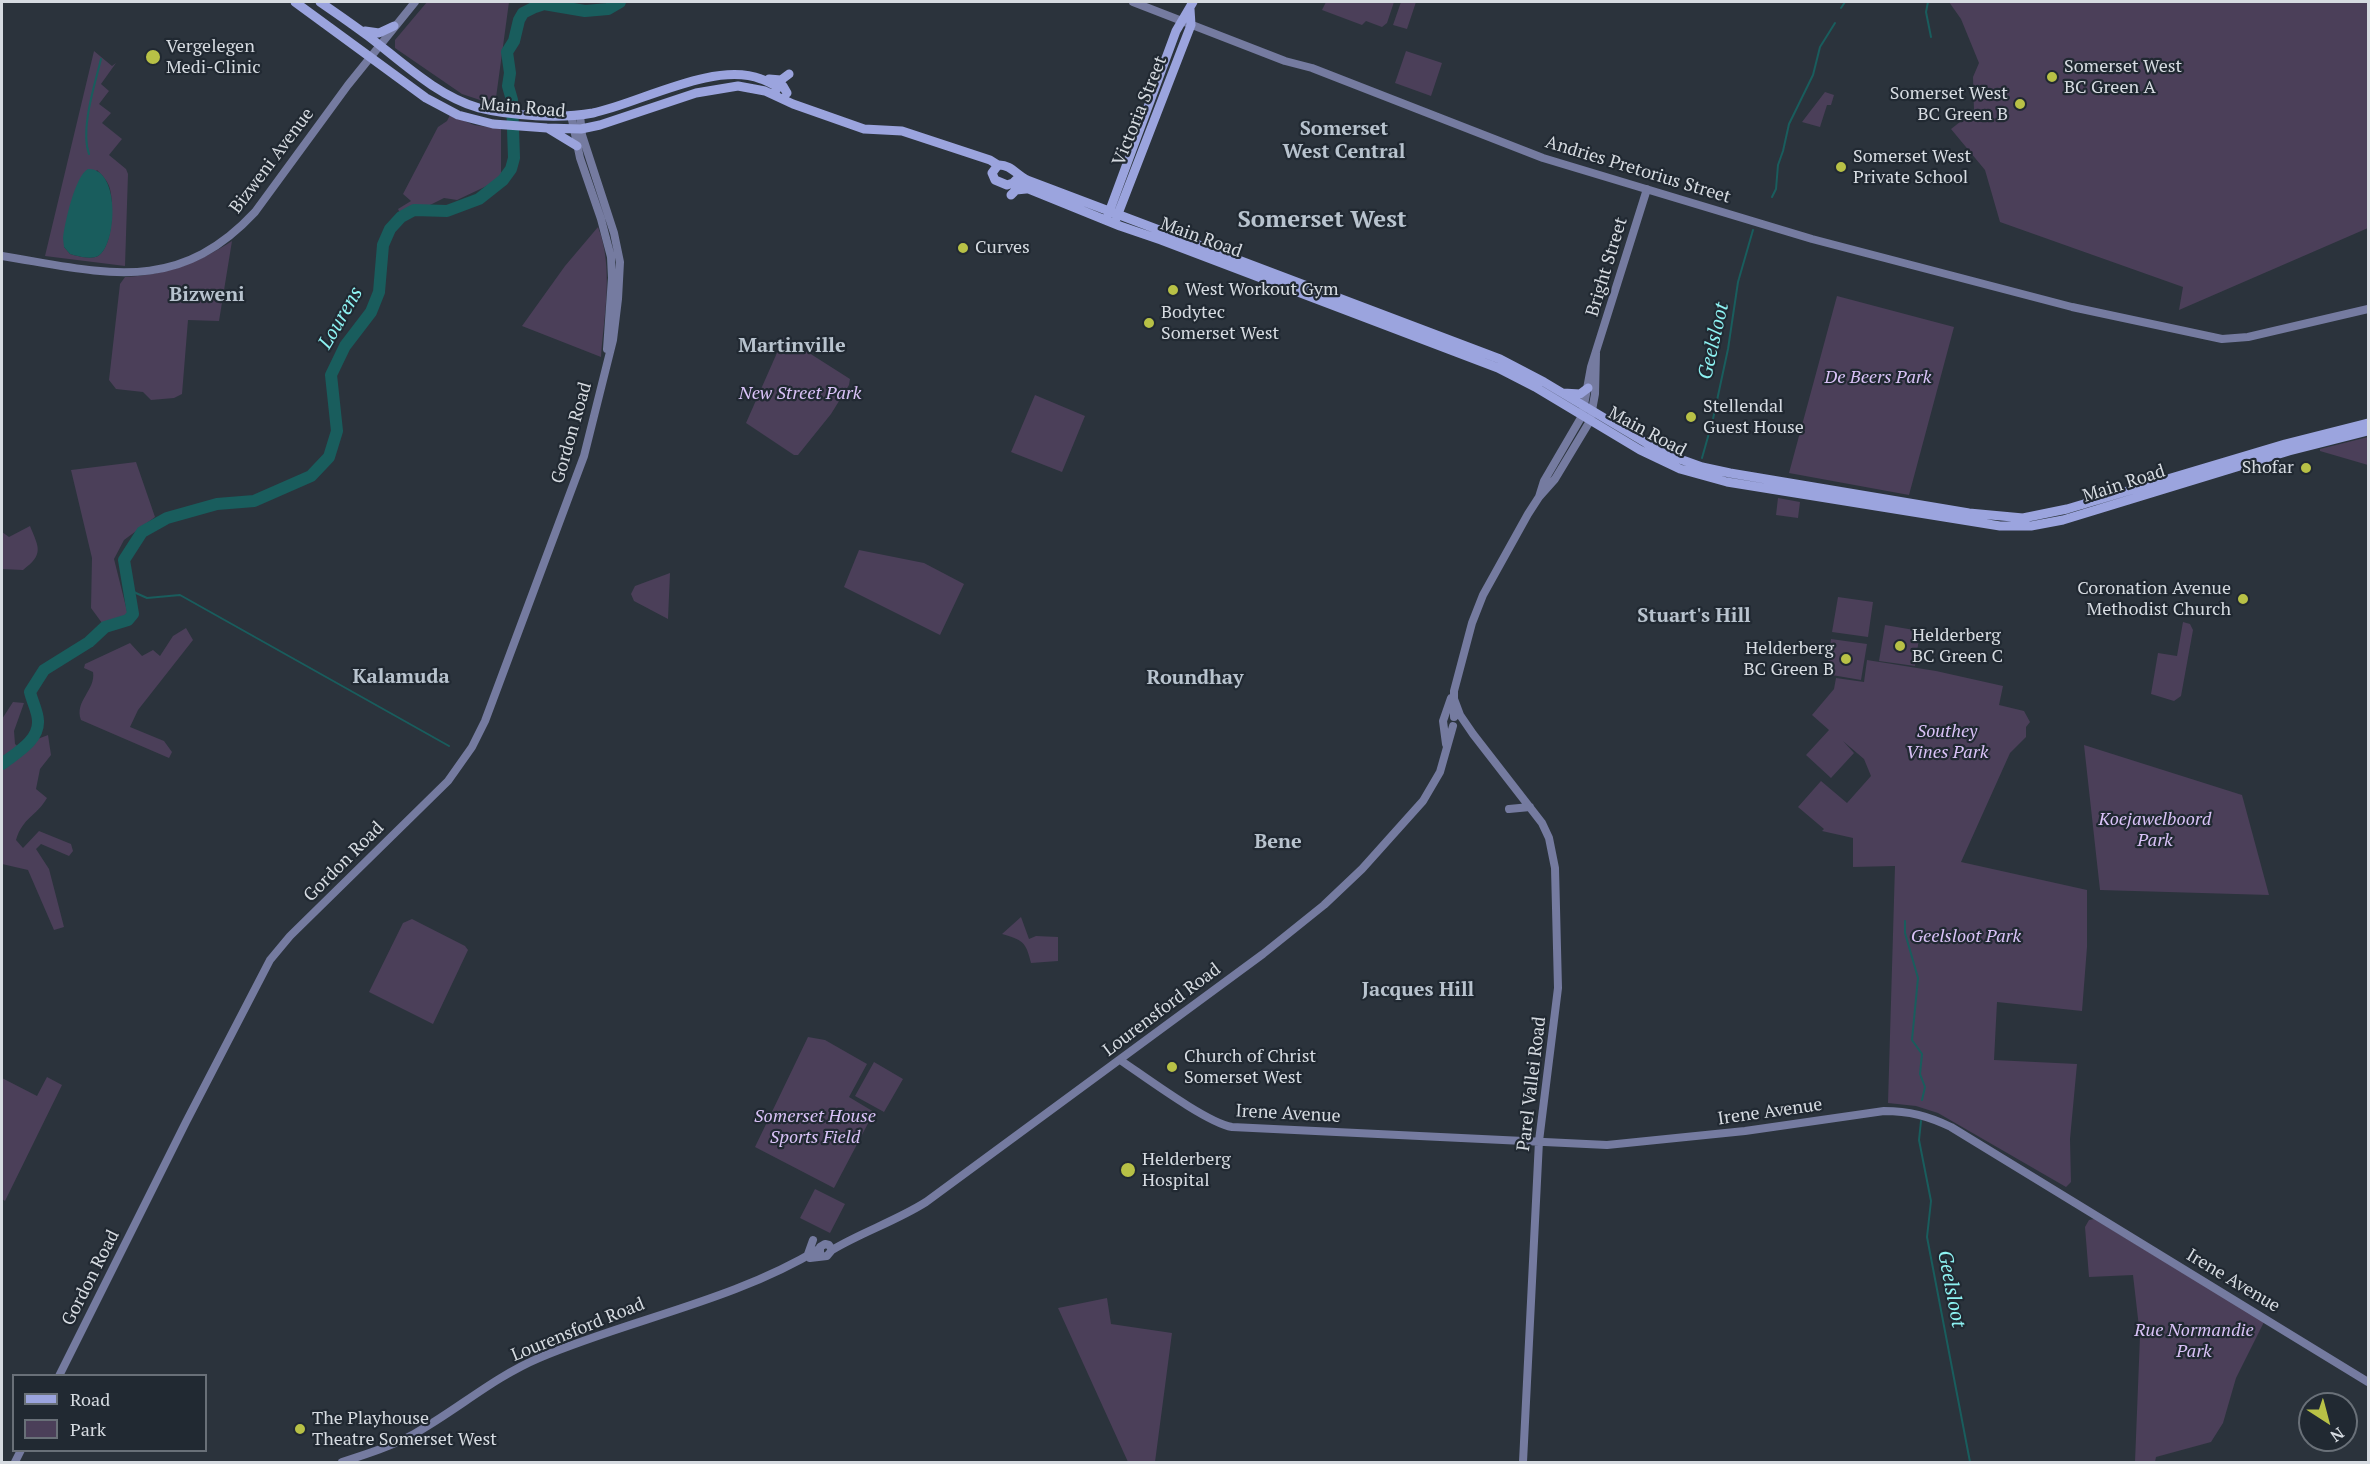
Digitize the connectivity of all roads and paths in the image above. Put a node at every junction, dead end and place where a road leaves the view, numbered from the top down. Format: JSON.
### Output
{"nodes":[{"id":1,"x":295,"y":2,"type":"edge"},
{"id":2,"x":320,"y":2,"type":"edge"},
{"id":3,"x":415,"y":2,"type":"edge"},
{"id":4,"x":1133,"y":2,"type":"edge"},
{"id":5,"x":1191,"y":5,"type":"edge"},
{"id":6,"x":1181,"y":21,"type":"junction"},
{"id":7,"x":350,"y":23,"type":"junction"},
{"id":8,"x":394,"y":26,"type":"junction"},
{"id":9,"x":1191,"y":26,"type":"junction"},
{"id":10,"x":379,"y":45,"type":"junction"},
{"id":11,"x":371,"y":56,"type":"junction"},
{"id":12,"x":789,"y":74,"type":"dead end"},
{"id":13,"x":761,"y":79,"type":"junction"},
{"id":14,"x":781,"y":93,"type":"junction"},
{"id":15,"x":576,"y":115,"type":"junction"},
{"id":16,"x":547,"y":128,"type":"junction"},
{"id":17,"x":578,"y":129,"type":"junction"},
{"id":18,"x":577,"y":146,"type":"junction"},
{"id":19,"x":971,"y":155,"type":"junction"},
{"id":20,"x":998,"y":165,"type":"junction"},
{"id":21,"x":992,"y":175,"type":"junction"},
{"id":22,"x":1015,"y":179,"type":"junction"},
{"id":23,"x":1647,"y":189,"type":"junction"},
{"id":24,"x":1035,"y":190,"type":"junction"},
{"id":25,"x":1011,"y":195,"type":"dead end"},
{"id":26,"x":1114,"y":212,"type":"junction"},
{"id":27,"x":1110,"y":222,"type":"junction"},
{"id":28,"x":2,"y":256,"type":"edge"},
{"id":29,"x":2368,"y":309,"type":"edge"},
{"id":30,"x":1596,"y":353,"type":"junction"},
{"id":31,"x":608,"y":357,"type":"junction"},
{"id":32,"x":1588,"y":388,"type":"junction"},
{"id":33,"x":1558,"y":392,"type":"junction"},
{"id":34,"x":1587,"y":414,"type":"junction"},
{"id":35,"x":2368,"y":423,"type":"edge"},
{"id":36,"x":2368,"y":431,"type":"edge"},
{"id":37,"x":1454,"y":695,"type":"junction"},
{"id":38,"x":1451,"y":722,"type":"junction"},
{"id":39,"x":1466,"y":723,"type":"junction"},
{"id":40,"x":1473,"y":734,"type":"junction"},
{"id":41,"x":1530,"y":807,"type":"junction"},
{"id":42,"x":1509,"y":809,"type":"dead end"},
{"id":43,"x":1120,"y":1060,"type":"junction"},
{"id":44,"x":1539,"y":1142,"type":"junction"},
{"id":45,"x":813,"y":1240,"type":"dead end"},
{"id":46,"x":803,"y":1259,"type":"junction"},
{"id":47,"x":60,"y":1374,"type":"edge"},
{"id":48,"x":2368,"y":1382,"type":"edge"},
{"id":49,"x":342,"y":1462,"type":"edge"},
{"id":50,"x":1523,"y":1462,"type":"edge"}],
"edges":[{"from":1,"to":11,"type":"main road","name":"Main Road"},
{"from":2,"to":7,"type":"main road","name":"Main Road"},
{"from":3,"to":8,"type":"street"},
{"from":4,"to":6,"type":"street","name":"Andries Pretorius Street"},
{"from":5,"to":6,"type":"main road","name":"Victoria Street"},
{"from":5,"to":9,"type":"main road","name":"Victoria Street"},
{"from":6,"to":9,"type":"street","name":"Andries Pretorius Street"},
{"from":6,"to":26,"type":"main road","name":"Victoria Street"},
{"from":7,"to":8,"type":"main road"},
{"from":7,"to":10,"type":"main road","name":"Main Road"},
{"from":8,"to":10,"type":"street"},
{"from":9,"to":23,"type":"street","name":"Andries Pretorius Street"},
{"from":9,"to":26,"type":"main road","name":"Victoria Street"},
{"from":10,"to":11,"type":"street","name":"Bizweni Avenue"},
{"from":10,"to":15,"type":"main road","name":"Main Road"},
{"from":11,"to":16,"type":"main road","name":"Main Road"},
{"from":11,"to":28,"type":"street","name":"Bizweni Avenue"},
{"from":12,"to":13,"type":"main road"},
{"from":13,"to":14,"type":"main road","name":"Main Road"},
{"from":13,"to":15,"type":"main road","name":"Main Road"},
{"from":14,"to":17,"type":"main road","name":"Main Road"},
{"from":14,"to":19,"type":"main road","name":"Main Road"},
{"from":15,"to":17,"type":"street","name":"Gordon Road"},
{"from":16,"to":17,"type":"main road","name":"Main Road"},
{"from":16,"to":18,"type":"main road"},
{"from":17,"to":18,"type":"street","name":"Gordon Road"},
{"from":17,"to":31,"type":"street","name":"Gordon Road"},
{"from":18,"to":31,"type":"street","name":"Gordon Road"},
{"from":19,"to":20,"type":"main road","name":"Main Road"},
{"from":19,"to":21,"type":"main road","name":"Main Road"},
{"from":20,"to":21,"type":"main road"},
{"from":20,"to":22,"type":"main road","name":"Main Road"},
{"from":21,"to":22,"type":"main road"},
{"from":22,"to":24,"type":"main road","name":"Main Road"},
{"from":22,"to":26,"type":"main road","name":"Main Road"},
{"from":23,"to":29,"type":"street","name":"Andries Pretorius Street"},
{"from":23,"to":30,"type":"street","name":"Bright Street"},
{"from":24,"to":25,"type":"main road"},
{"from":24,"to":27,"type":"main road","name":"Main Road"},
{"from":26,"to":27,"type":"main road","name":"Victoria Street"},
{"from":26,"to":33,"type":"main road","name":"Main Road"},
{"from":27,"to":34,"type":"main road","name":"Main Road"},
{"from":30,"to":32,"type":"street","name":"Bright Street"},
{"from":30,"to":34,"type":"street","name":"Bright Street"},
{"from":31,"to":47,"type":"street","name":"Gordon Road"},
{"from":32,"to":33,"type":"main road"},
{"from":32,"to":34,"type":"street","name":"Bright Street"},
{"from":33,"to":34,"type":"main road","name":"Main Road"},
{"from":34,"to":35,"type":"main road","name":"Main Road"},
{"from":34,"to":36,"type":"main road","name":"Main Road"},
{"from":34,"to":37,"type":"street","name":"Lourensford Road"},
{"from":37,"to":38,"type":"street","name":"Lourensford Road"},
{"from":37,"to":39,"type":"street","name":"Parel Vallei Road"},
{"from":38,"to":39,"type":"street"},
{"from":38,"to":40,"type":"street","name":"Parel Vallei Road"},
{"from":38,"to":43,"type":"street","name":"Lourensford Road"},
{"from":39,"to":40,"type":"street","name":"Parel Vallei Road"},
{"from":40,"to":41,"type":"street","name":"Parel Vallei Road"},
{"from":41,"to":42,"type":"street"},
{"from":41,"to":44,"type":"street","name":"Parel Vallei Road"},
{"from":43,"to":44,"type":"street","name":"Irene Avenue"},
{"from":43,"to":46,"type":"street","name":"Lourensford Road"},
{"from":44,"to":48,"type":"street","name":"Irene Avenue"},
{"from":44,"to":50,"type":"street","name":"Parel Vallei Road"},
{"from":45,"to":46,"type":"street"},
{"from":46,"to":49,"type":"street","name":"Lourensford Road"}]}
